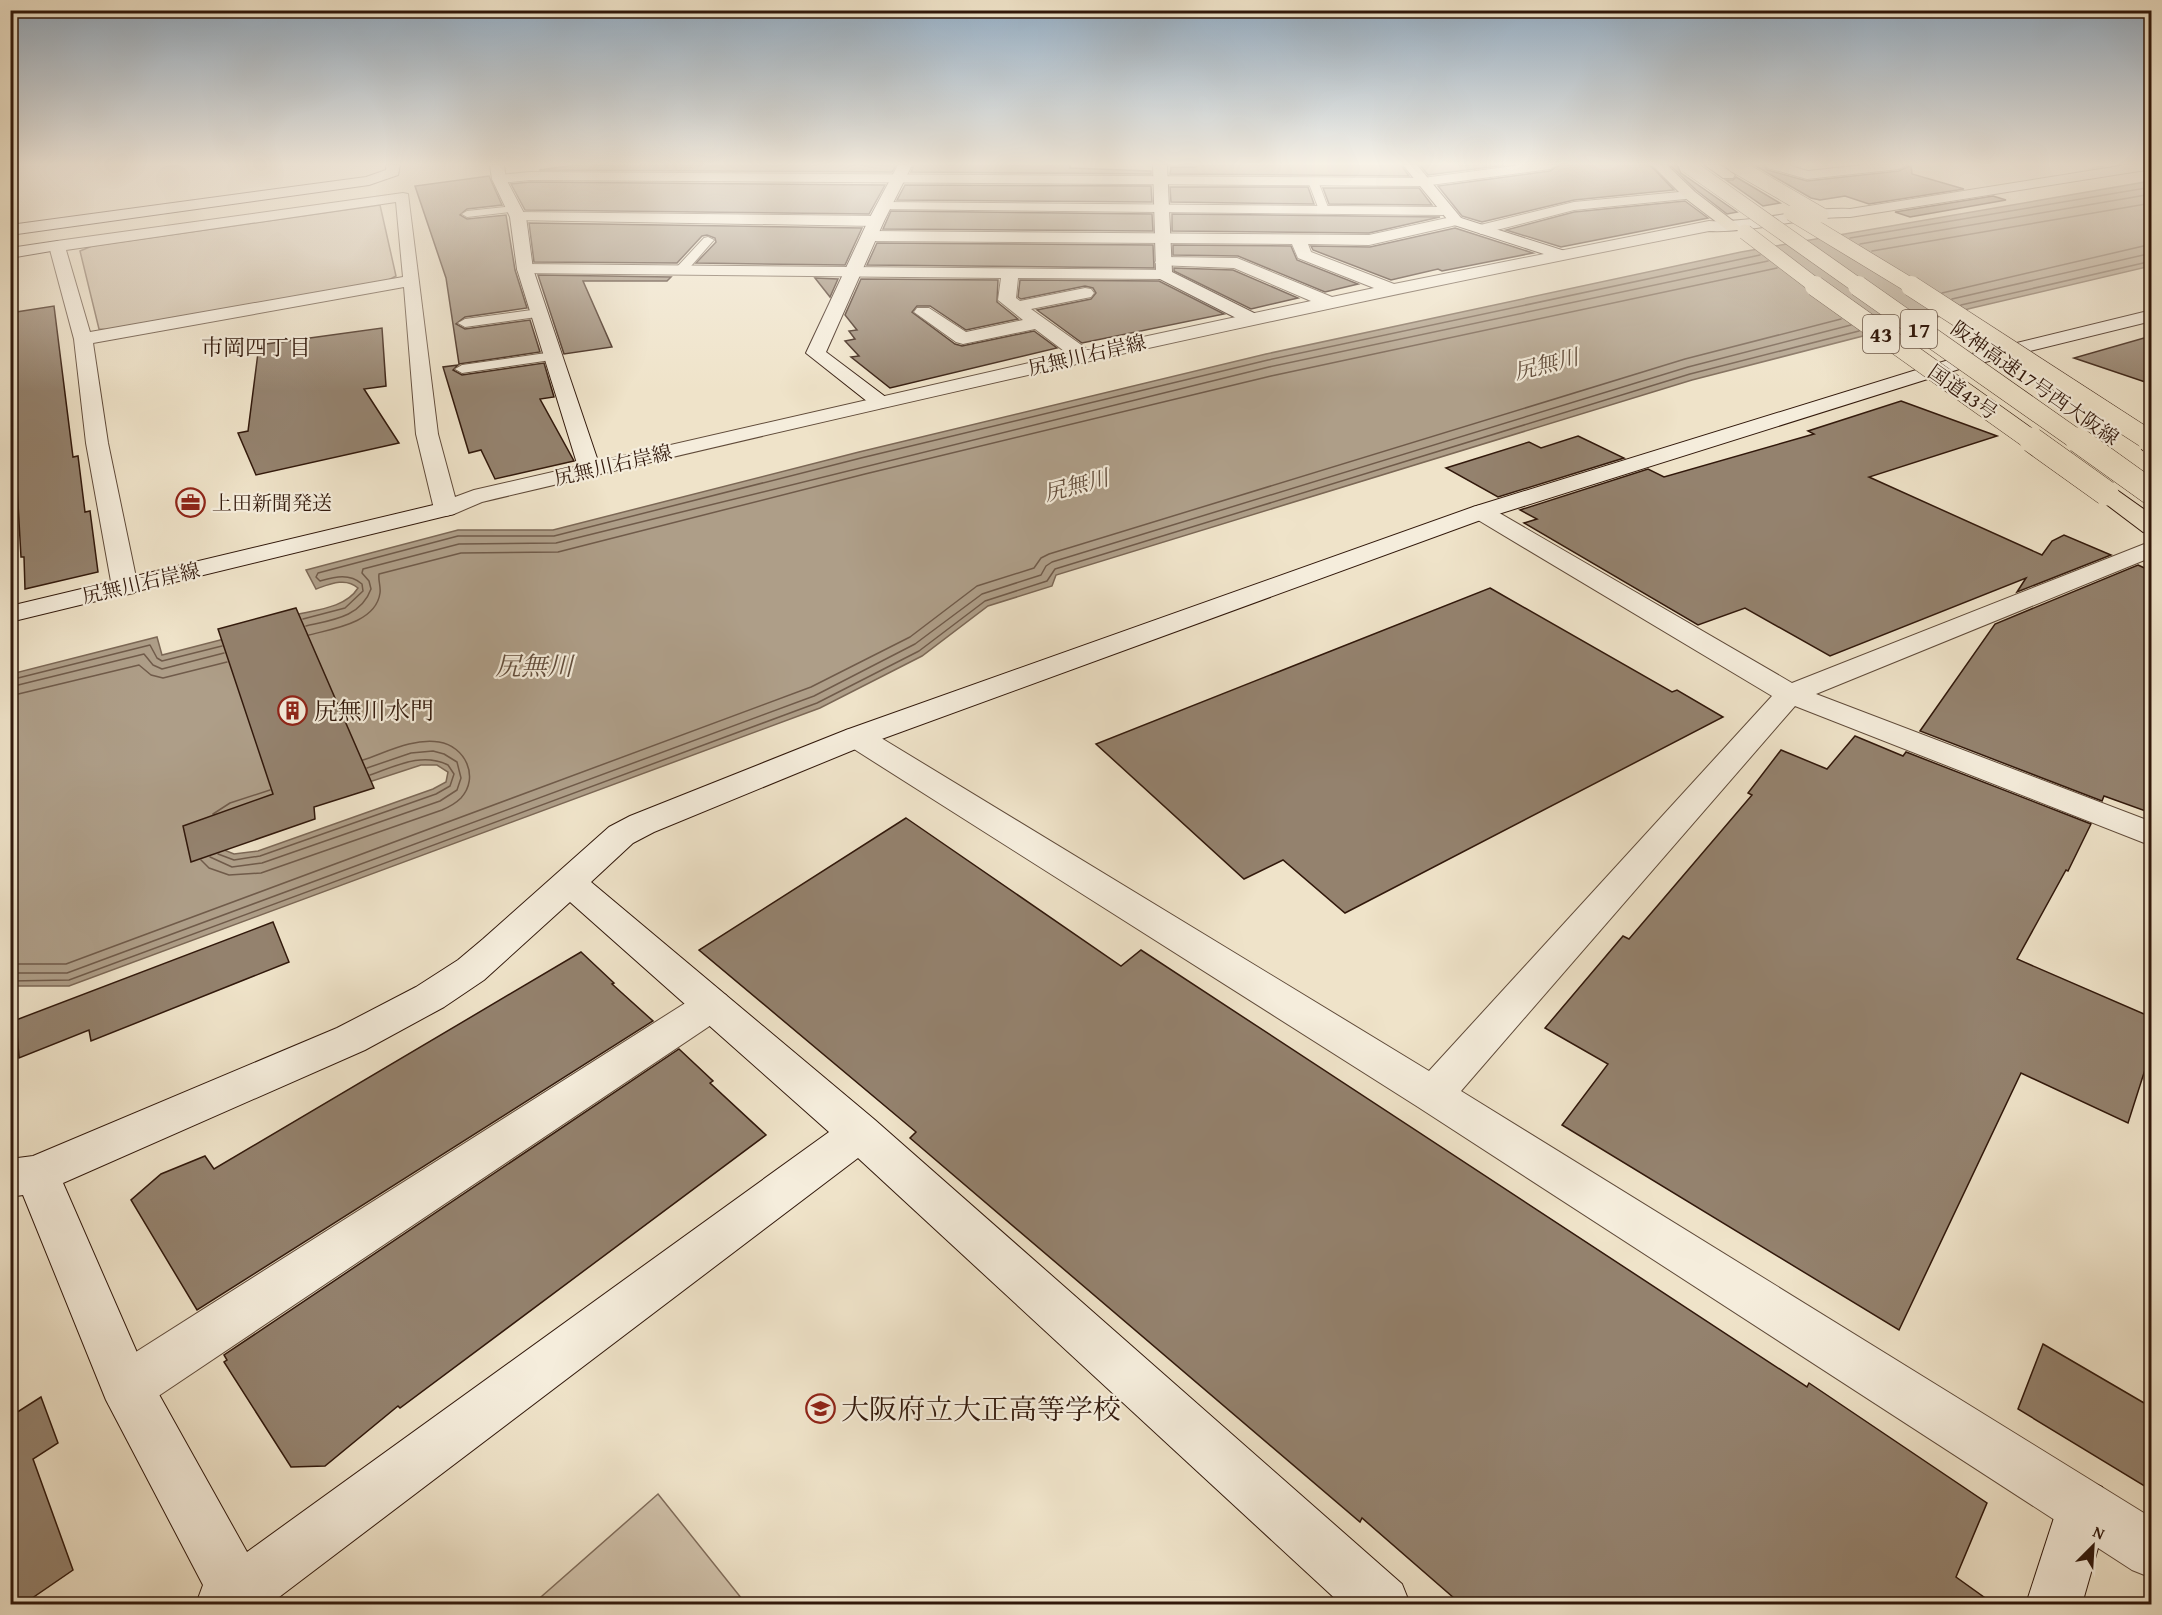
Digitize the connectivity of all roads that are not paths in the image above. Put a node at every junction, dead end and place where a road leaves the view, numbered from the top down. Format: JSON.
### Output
{"nodes":[{"id":1,"x":97,"y":240,"type":"edge"},
{"id":2,"x":407,"y":240,"type":"edge"},
{"id":3,"x":520,"y":240,"type":"edge"},
{"id":4,"x":708,"y":240,"type":"dead end"},
{"id":5,"x":868,"y":240,"type":"edge"},
{"id":6,"x":978,"y":240,"type":"edge"},
{"id":7,"x":1061,"y":240,"type":"edge"},
{"id":8,"x":1154,"y":240,"type":"edge"},
{"id":9,"x":1162,"y":240,"type":"edge"},
{"id":10,"x":1298,"y":240,"type":"edge"},
{"id":11,"x":1516,"y":240,"type":"edge"},
{"id":12,"x":1634,"y":240,"type":"edge"},
{"id":13,"x":1693,"y":240,"type":"edge"},
{"id":14,"x":1756,"y":240,"type":"edge"},
{"id":15,"x":1782,"y":240,"type":"edge"},
{"id":16,"x":1800,"y":240,"type":"edge"},
{"id":17,"x":1835,"y":240,"type":"edge"},
{"id":18,"x":1844,"y":240,"type":"edge"},
{"id":19,"x":1862,"y":240,"type":"edge"},
{"id":20,"x":57,"y":246,"type":"junction"},
{"id":21,"x":10,"y":254,"type":"edge"},
{"id":22,"x":1559,"y":254,"type":"junction"},
{"id":23,"x":1059,"y":256,"type":"junction"},
{"id":24,"x":1163,"y":268,"type":"junction"},
{"id":25,"x":525,"y":269,"type":"junction"},
{"id":26,"x":681,"y":270,"type":"junction"},
{"id":27,"x":854,"y":272,"type":"junction"},
{"id":28,"x":1010,"y":273,"type":"junction"},
{"id":29,"x":411,"y":281,"type":"junction"},
{"id":30,"x":1392,"y":289,"type":"junction"},
{"id":31,"x":1329,"y":302,"type":"junction"},
{"id":32,"x":1016,"y":307,"type":"junction"},
{"id":33,"x":923,"y":312,"type":"dead end"},
{"id":34,"x":539,"y":313,"type":"junction"},
{"id":35,"x":2151,"y":315,"type":"edge"},
{"id":36,"x":1250,"y":318,"type":"junction"},
{"id":37,"x":1036,"y":322,"type":"junction"},
{"id":38,"x":465,"y":323,"type":"dead end"},
{"id":39,"x":83,"y":339,"type":"junction"},
{"id":40,"x":553,"y":356,"type":"junction"},
{"id":41,"x":1084,"y":356,"type":"junction"},
{"id":42,"x":462,"y":369,"type":"dead end"},
{"id":43,"x":880,"y":402,"type":"junction"},
{"id":44,"x":2075,"y":414,"type":"dead end"},
{"id":45,"x":2151,"y":437,"type":"edge"},
{"id":46,"x":2151,"y":442,"type":"edge"},
{"id":47,"x":590,"y":470,"type":"junction"},
{"id":48,"x":2106,"y":493,"type":"junction"},
{"id":49,"x":2151,"y":493,"type":"edge"},
{"id":50,"x":446,"y":509,"type":"junction"},
{"id":51,"x":1480,"y":512,"type":"junction"},
{"id":52,"x":2151,"y":527,"type":"edge"},
{"id":53,"x":2151,"y":548,"type":"edge"},
{"id":54,"x":125,"y":587,"type":"junction"},
{"id":55,"x":10,"y":614,"type":"edge"},
{"id":56,"x":1790,"y":694,"type":"junction"},
{"id":57,"x":857,"y":737,"type":"junction"},
{"id":58,"x":2151,"y":835,"type":"edge"},
{"id":59,"x":568,"y":881,"type":"junction"},
{"id":60,"x":712,"y":1005,"type":"junction"},
{"id":61,"x":1433,"y":1095,"type":"junction"},
{"id":62,"x":860,"y":1133,"type":"junction"},
{"id":63,"x":24,"y":1176,"type":"edge"},
{"id":64,"x":127,"y":1387,"type":"junction"},
{"id":65,"x":2083,"y":1506,"type":"junction"},
{"id":66,"x":2151,"y":1550,"type":"edge"},
{"id":67,"x":231,"y":1599,"type":"edge"},
{"id":68,"x":1382,"y":1605,"type":"edge"},
{"id":69,"x":2054,"y":1605,"type":"edge"}],
"edges":[{"from":1,"to":20,"type":"street"},
{"from":2,"to":29,"type":"street"},
{"from":3,"to":25,"type":"street"},
{"from":4,"to":26,"type":"lane"},
{"from":5,"to":27,"type":"street"},
{"from":6,"to":23,"type":"street"},
{"from":7,"to":23,"type":"street"},
{"from":8,"to":23,"type":"street"},
{"from":9,"to":24,"type":"street"},
{"from":10,"to":30,"type":"street"},
{"from":11,"to":22,"type":"street"},
{"from":12,"to":22,"type":"street","name":"尻無川右岸線"},
{"from":13,"to":50,"type":"street","name":"尻無川右岸線"},
{"from":14,"to":48,"type":"highway","name":"国道43号","number":"43","bridge":true},
{"from":15,"to":48,"type":"highway","bridge":true},
{"from":16,"to":49,"type":"highway","name":"阪神高速17号西大阪線","number":"17","bridge":true},
{"from":17,"to":44,"type":"highway","name":"阪神高速17号西大阪線","number":"17"},
{"from":18,"to":46,"type":"highway","bridge":true},
{"from":19,"to":45,"type":"highway","bridge":true},
{"from":20,"to":21,"type":"street"},
{"from":20,"to":39,"type":"street"},
{"from":22,"to":30,"type":"street","name":"尻無川右岸線"},
{"from":23,"to":24,"type":"street"},
{"from":23,"to":28,"type":"street"},
{"from":24,"to":31,"type":"street"},
{"from":24,"to":32,"type":"street"},
{"from":24,"to":36,"type":"street"},
{"from":25,"to":26,"type":"street"},
{"from":25,"to":34,"type":"street"},
{"from":26,"to":27,"type":"street"},
{"from":27,"to":28,"type":"street"},
{"from":27,"to":43,"type":"street"},
{"from":28,"to":32,"type":"street"},
{"from":29,"to":39,"type":"street"},
{"from":29,"to":50,"type":"street"},
{"from":30,"to":31,"type":"street","name":"尻無川右岸線"},
{"from":31,"to":36,"type":"street","name":"尻無川右岸線"},
{"from":32,"to":37,"type":"street"},
{"from":33,"to":37,"type":"street"},
{"from":34,"to":38,"type":"lane"},
{"from":34,"to":40,"type":"street"},
{"from":35,"to":51,"type":"street"},
{"from":36,"to":41,"type":"street","name":"尻無川右岸線"},
{"from":37,"to":41,"type":"street"},
{"from":39,"to":54,"type":"street"},
{"from":40,"to":42,"type":"lane"},
{"from":40,"to":47,"type":"street"},
{"from":41,"to":43,"type":"street","name":"尻無川右岸線"},
{"from":43,"to":47,"type":"street","name":"尻無川右岸線"},
{"from":47,"to":50,"type":"street","name":"尻無川右岸線"},
{"from":48,"to":52,"type":"highway","name":"国道43号","number":"43"},
{"from":50,"to":54,"type":"street","name":"尻無川右岸線"},
{"from":51,"to":56,"type":"street"},
{"from":51,"to":57,"type":"street"},
{"from":53,"to":56,"type":"street"},
{"from":54,"to":55,"type":"street","name":"尻無川右岸線"},
{"from":56,"to":58,"type":"street"},
{"from":56,"to":61,"type":"street"},
{"from":57,"to":59,"type":"street"},
{"from":57,"to":61,"type":"street"},
{"from":59,"to":60,"type":"street"},
{"from":59,"to":63,"type":"street"},
{"from":60,"to":62,"type":"street"},
{"from":60,"to":64,"type":"street"},
{"from":61,"to":65,"type":"street"},
{"from":62,"to":67,"type":"street"},
{"from":62,"to":68,"type":"street"},
{"from":63,"to":64,"type":"street"},
{"from":64,"to":67,"type":"street"},
{"from":65,"to":66,"type":"street"},
{"from":65,"to":69,"type":"street"}]}
